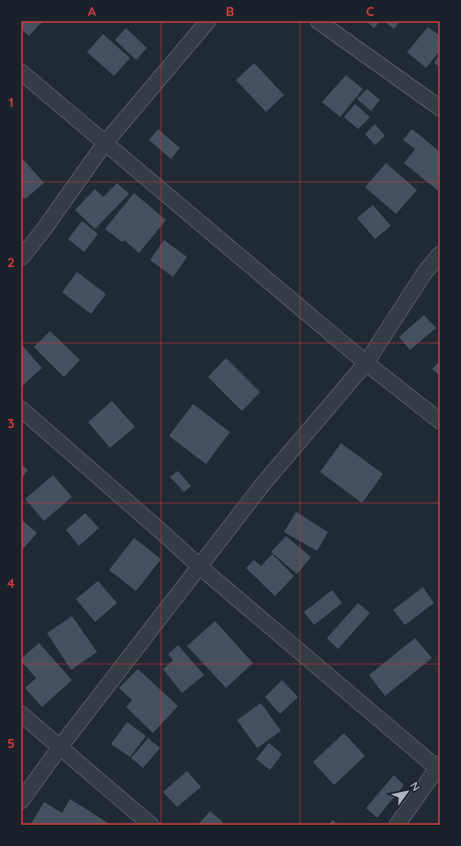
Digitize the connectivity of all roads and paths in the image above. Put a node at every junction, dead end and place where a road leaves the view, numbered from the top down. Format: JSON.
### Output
{"nodes":[{"id":1,"x":208,"y":21,"type":"edge"},
{"id":2,"x":318,"y":21,"type":"edge"},
{"id":3,"x":21,"y":72,"type":"edge"},
{"id":4,"x":440,"y":108,"type":"edge"},
{"id":5,"x":105,"y":143,"type":"junction"},
{"id":6,"x":440,"y":254,"type":"edge"},
{"id":7,"x":21,"y":258,"type":"edge"},
{"id":8,"x":366,"y":362,"type":"junction"},
{"id":9,"x":21,"y":409,"type":"edge"},
{"id":10,"x":440,"y":421,"type":"edge"},
{"id":11,"x":200,"y":567,"type":"junction"},
{"id":12,"x":21,"y":714,"type":"edge"},
{"id":13,"x":60,"y":747,"type":"junction"},
{"id":14,"x":439,"y":766,"type":"edge"},
{"id":15,"x":21,"y":801,"type":"edge"},
{"id":16,"x":151,"y":825,"type":"edge"},
{"id":17,"x":397,"y":825,"type":"edge"}],
"edges":[{"from":1,"to":5,"type":"street"},
{"from":2,"to":4,"type":"street"},
{"from":3,"to":5,"type":"street"},
{"from":5,"to":7,"type":"street"},
{"from":5,"to":8,"type":"street"},
{"from":6,"to":8,"type":"street"},
{"from":8,"to":10,"type":"street"},
{"from":8,"to":11,"type":"street"},
{"from":9,"to":11,"type":"street"},
{"from":11,"to":13,"type":"street"},
{"from":11,"to":14,"type":"street"},
{"from":12,"to":13,"type":"street"},
{"from":13,"to":15,"type":"street"},
{"from":13,"to":16,"type":"street"},
{"from":14,"to":17,"type":"street"}]}
